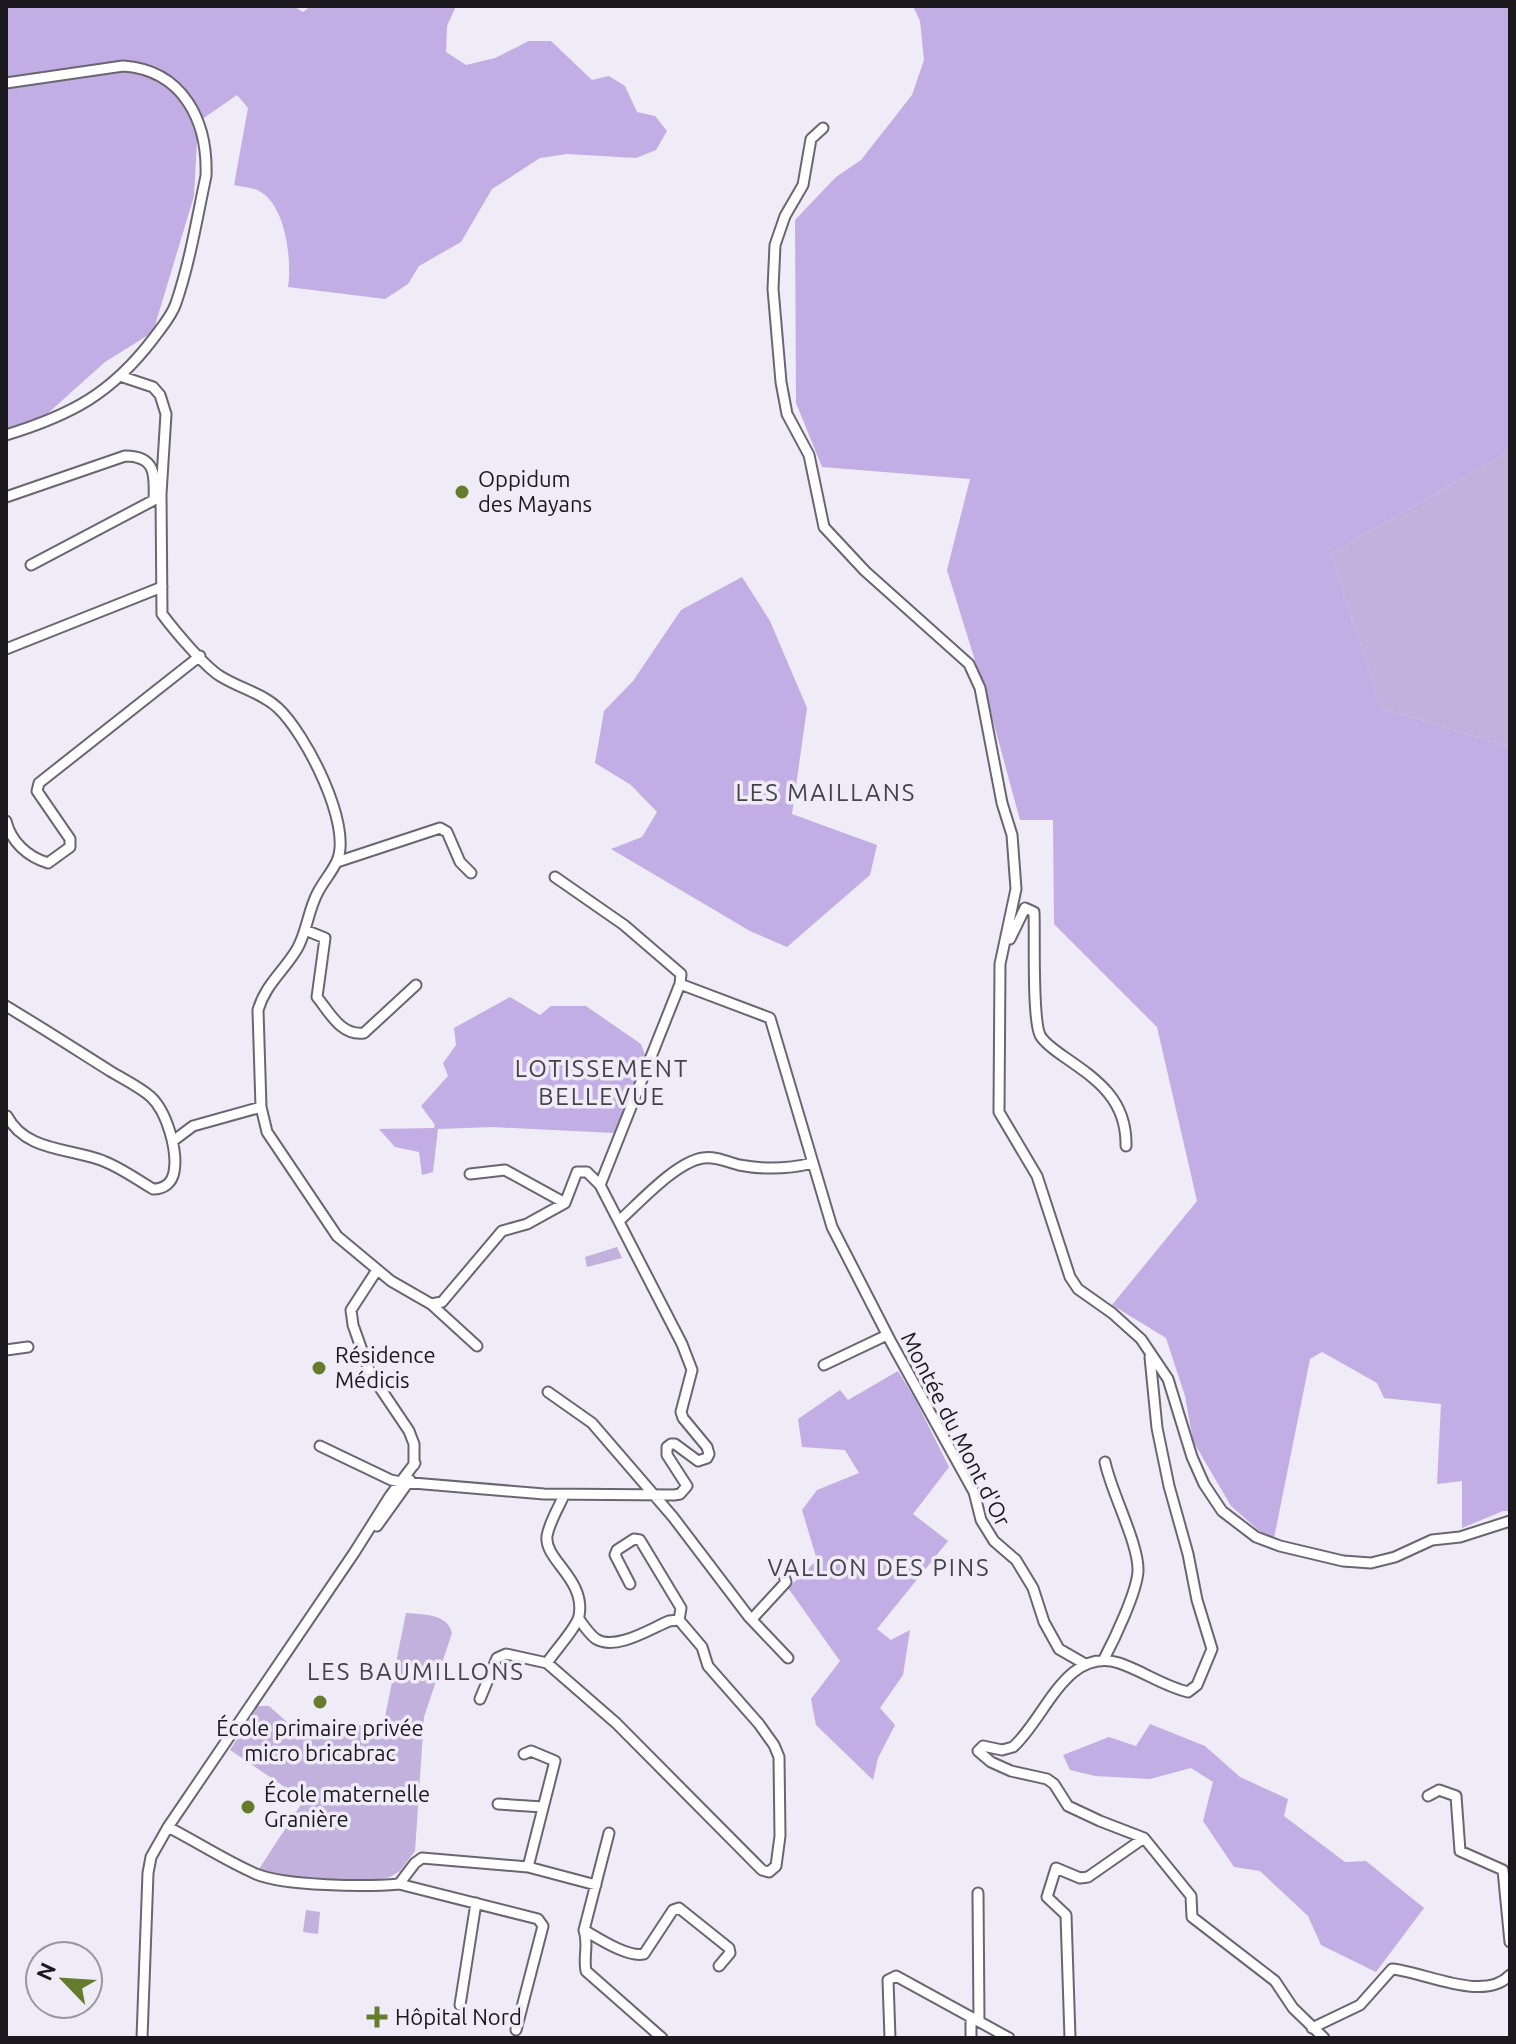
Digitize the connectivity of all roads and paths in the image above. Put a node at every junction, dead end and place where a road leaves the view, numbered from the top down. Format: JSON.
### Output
{"nodes":[{"id":1,"x":6,"y":83,"type":"edge"},
{"id":2,"x":823,"y":128,"type":"dead end"},
{"id":3,"x":120,"y":376,"type":"junction"},
{"id":4,"x":6,"y":435,"type":"edge"},
{"id":5,"x":147,"y":462,"type":"junction"},
{"id":6,"x":163,"y":464,"type":"junction"},
{"id":7,"x":6,"y":497,"type":"edge"},
{"id":8,"x":31,"y":565,"type":"dead end"},
{"id":9,"x":162,"y":587,"type":"junction"},
{"id":10,"x":6,"y":649,"type":"edge"},
{"id":11,"x":200,"y":656,"type":"junction"},
{"id":12,"x":6,"y":821,"type":"edge"},
{"id":13,"x":337,"y":862,"type":"junction"},
{"id":14,"x":471,"y":873,"type":"dead end"},
{"id":15,"x":555,"y":877,"type":"dead end"},
{"id":16,"x":305,"y":930,"type":"junction"},
{"id":17,"x":1000,"y":978,"type":"junction"},
{"id":18,"x":680,"y":984,"type":"junction"},
{"id":19,"x":416,"y":985,"type":"dead end"},
{"id":20,"x":6,"y":1006,"type":"edge"},
{"id":21,"x":261,"y":1107,"type":"junction"},
{"id":22,"x":7,"y":1116,"type":"edge"},
{"id":23,"x":173,"y":1141,"type":"junction"},
{"id":24,"x":1126,"y":1146,"type":"dead end"},
{"id":25,"x":813,"y":1163,"type":"junction"},
{"id":26,"x":470,"y":1174,"type":"dead end"},
{"id":27,"x":600,"y":1185,"type":"junction"},
{"id":28,"x":565,"y":1203,"type":"junction"},
{"id":29,"x":619,"y":1221,"type":"junction"},
{"id":30,"x":377,"y":1270,"type":"junction"},
{"id":31,"x":431,"y":1304,"type":"junction"},
{"id":32,"x":887,"y":1335,"type":"junction"},
{"id":33,"x":477,"y":1346,"type":"dead end"},
{"id":34,"x":28,"y":1347,"type":"dead end"},
{"id":35,"x":6,"y":1350,"type":"edge"},
{"id":36,"x":1149,"y":1351,"type":"junction"},
{"id":37,"x":824,"y":1365,"type":"dead end"},
{"id":38,"x":548,"y":1392,"type":"dead end"},
{"id":39,"x":320,"y":1446,"type":"dead end"},
{"id":40,"x":1105,"y":1462,"type":"dead end"},
{"id":41,"x":404,"y":1483,"type":"junction"},
{"id":42,"x":544,"y":1494,"type":"junction"},
{"id":43,"x":564,"y":1495,"type":"junction"},
{"id":44,"x":654,"y":1496,"type":"junction"},
{"id":45,"x":556,"y":1515,"type":"junction"},
{"id":46,"x":1510,"y":1521,"type":"edge"},
{"id":47,"x":782,"y":1570,"type":"dead end"},
{"id":48,"x":630,"y":1584,"type":"dead end"},
{"id":49,"x":579,"y":1619,"type":"junction"},
{"id":50,"x":752,"y":1619,"type":"junction"},
{"id":51,"x":679,"y":1620,"type":"junction"},
{"id":52,"x":788,"y":1658,"type":"dead end"},
{"id":53,"x":1104,"y":1659,"type":"junction"},
{"id":54,"x":547,"y":1663,"type":"junction"},
{"id":55,"x":1085,"y":1664,"type":"junction"},
{"id":56,"x":480,"y":1699,"type":"dead end"},
{"id":57,"x":524,"y":1754,"type":"dead end"},
{"id":58,"x":1428,"y":1796,"type":"dead end"},
{"id":59,"x":498,"y":1804,"type":"dead end"},
{"id":60,"x":543,"y":1807,"type":"junction"},
{"id":61,"x":168,"y":1827,"type":"junction"},
{"id":62,"x":609,"y":1833,"type":"dead end"},
{"id":63,"x":1144,"y":1838,"type":"junction"},
{"id":64,"x":528,"y":1867,"type":"junction"},
{"id":65,"x":399,"y":1884,"type":"junction"},
{"id":66,"x":596,"y":1885,"type":"junction"},
{"id":67,"x":978,"y":1893,"type":"dead end"},
{"id":68,"x":476,"y":1903,"type":"junction"},
{"id":69,"x":584,"y":1930,"type":"junction"},
{"id":70,"x":1510,"y":1942,"type":"edge"},
{"id":71,"x":719,"y":1966,"type":"dead end"},
{"id":72,"x":1510,"y":1975,"type":"edge"},
{"id":73,"x":460,"y":2005,"type":"dead end"},
{"id":74,"x":975,"y":2019,"type":"junction"},
{"id":75,"x":1312,"y":2028,"type":"junction"},
{"id":76,"x":516,"y":2030,"type":"dead end"},
{"id":77,"x":142,"y":2038,"type":"edge"},
{"id":78,"x":662,"y":2038,"type":"edge"},
{"id":79,"x":890,"y":2038,"type":"edge"},
{"id":80,"x":971,"y":2038,"type":"edge"},
{"id":81,"x":1009,"y":2038,"type":"edge"},
{"id":82,"x":1070,"y":2038,"type":"edge"},
{"id":83,"x":1324,"y":2038,"type":"edge"}],
"edges":[{"from":1,"to":3,"type":"street"},
{"from":2,"to":17,"type":"street"},
{"from":3,"to":4,"type":"street"},
{"from":3,"to":6,"type":"street"},
{"from":5,"to":6,"type":"street"},
{"from":5,"to":7,"type":"street"},
{"from":5,"to":8,"type":"street"},
{"from":6,"to":9,"type":"street"},
{"from":9,"to":10,"type":"street"},
{"from":9,"to":11,"type":"street"},
{"from":11,"to":12,"type":"street"},
{"from":11,"to":13,"type":"street"},
{"from":13,"to":14,"type":"street"},
{"from":13,"to":16,"type":"street"},
{"from":15,"to":18,"type":"street"},
{"from":16,"to":19,"type":"street"},
{"from":16,"to":21,"type":"street"},
{"from":17,"to":24,"type":"street"},
{"from":17,"to":36,"type":"street"},
{"from":18,"to":25,"type":"street","name":"Montée du Mont d'Or"},
{"from":18,"to":27,"type":"street"},
{"from":20,"to":23,"type":"street"},
{"from":21,"to":23,"type":"street"},
{"from":21,"to":30,"type":"street"},
{"from":22,"to":23,"type":"street"},
{"from":25,"to":29,"type":"street"},
{"from":25,"to":32,"type":"street","name":"Montée du Mont d'Or"},
{"from":26,"to":28,"type":"street"},
{"from":27,"to":28,"type":"street"},
{"from":27,"to":29,"type":"street"},
{"from":28,"to":31,"type":"street"},
{"from":29,"to":44,"type":"street"},
{"from":30,"to":31,"type":"street"},
{"from":30,"to":41,"type":"street"},
{"from":31,"to":33,"type":"street"},
{"from":32,"to":37,"type":"street"},
{"from":32,"to":55,"type":"street","name":"Montée du Mont d'Or"},
{"from":34,"to":35,"type":"street"},
{"from":36,"to":46,"type":"street"},
{"from":36,"to":53,"type":"street"},
{"from":38,"to":44,"type":"street"},
{"from":39,"to":41,"type":"street"},
{"from":40,"to":53,"type":"street"},
{"from":41,"to":42,"type":"street"},
{"from":41,"to":61,"type":"street"},
{"from":42,"to":43,"type":"street"},
{"from":42,"to":45,"type":"street"},
{"from":43,"to":44,"type":"street"},
{"from":43,"to":45,"type":"street"},
{"from":44,"to":50,"type":"street"},
{"from":45,"to":49,"type":"street"},
{"from":47,"to":50,"type":"street"},
{"from":48,"to":51,"type":"street"},
{"from":49,"to":51,"type":"street"},
{"from":49,"to":54,"type":"street"},
{"from":50,"to":52,"type":"street"},
{"from":51,"to":54,"type":"street"},
{"from":53,"to":55,"type":"street"},
{"from":54,"to":56,"type":"street"},
{"from":55,"to":63,"type":"street"},
{"from":57,"to":60,"type":"street"},
{"from":58,"to":70,"type":"street"},
{"from":59,"to":60,"type":"street"},
{"from":60,"to":64,"type":"street"},
{"from":61,"to":65,"type":"street"},
{"from":61,"to":77,"type":"street"},
{"from":62,"to":66,"type":"street"},
{"from":63,"to":75,"type":"street"},
{"from":63,"to":82,"type":"street"},
{"from":64,"to":65,"type":"street"},
{"from":64,"to":66,"type":"street"},
{"from":65,"to":68,"type":"street"},
{"from":66,"to":69,"type":"street"},
{"from":67,"to":74,"type":"street"},
{"from":68,"to":73,"type":"street"},
{"from":68,"to":76,"type":"street"},
{"from":69,"to":71,"type":"street"},
{"from":69,"to":78,"type":"street"},
{"from":72,"to":75,"type":"street"},
{"from":74,"to":79,"type":"street"},
{"from":74,"to":80,"type":"street"},
{"from":74,"to":81,"type":"street"},
{"from":75,"to":83,"type":"street"}]}
